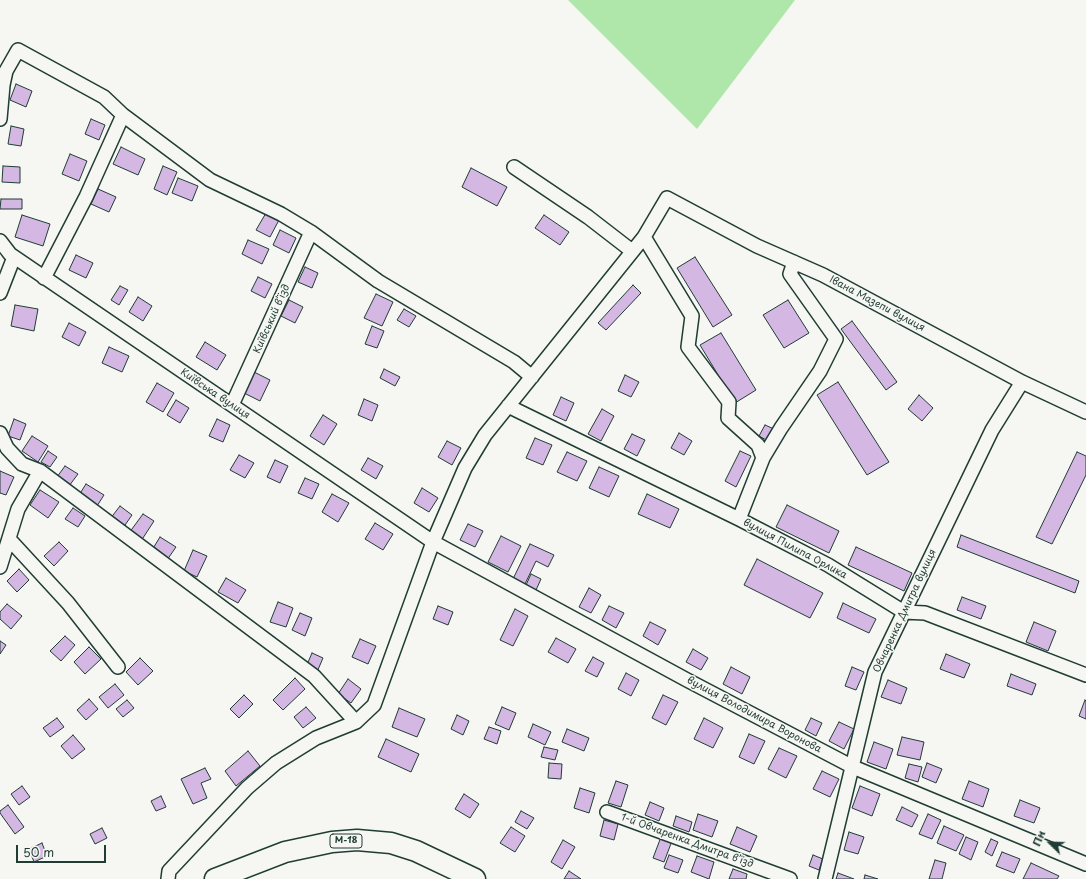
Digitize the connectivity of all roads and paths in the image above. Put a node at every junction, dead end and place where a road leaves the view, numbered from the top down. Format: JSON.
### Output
{"nodes":[{"id":1,"x":123,"y":115,"type":"junction"},
{"id":2,"x":0,"y":119,"type":"edge"},
{"id":3,"x":514,"y":167,"type":"dead end"},
{"id":4,"x":311,"y":232,"type":"junction"},
{"id":5,"x":644,"y":237,"type":"junction"},
{"id":6,"x":0,"y":242,"type":"edge"},
{"id":7,"x":632,"y":251,"type":"junction"},
{"id":8,"x":14,"y":257,"type":"junction"},
{"id":9,"x":794,"y":262,"type":"junction"},
{"id":10,"x":44,"y":278,"type":"junction"},
{"id":11,"x":0,"y":292,"type":"edge"},
{"id":12,"x":532,"y":377,"type":"junction"},
{"id":13,"x":1022,"y":382,"type":"junction"},
{"id":14,"x":232,"y":406,"type":"junction"},
{"id":15,"x":508,"y":406,"type":"junction"},
{"id":16,"x":1086,"y":412,"type":"edge"},
{"id":17,"x":0,"y":433,"type":"edge"},
{"id":18,"x":763,"y":458,"type":"junction"},
{"id":19,"x":40,"y":471,"type":"junction"},
{"id":20,"x":739,"y":519,"type":"junction"},
{"id":21,"x":9,"y":539,"type":"junction"},
{"id":22,"x":433,"y":542,"type":"junction"},
{"id":23,"x":0,"y":567,"type":"edge"},
{"id":24,"x":904,"y":612,"type":"junction"},
{"id":25,"x":118,"y":666,"type":"dead end"},
{"id":26,"x":1086,"y":675,"type":"edge"},
{"id":27,"x":356,"y":722,"type":"junction"},
{"id":28,"x":853,"y":767,"type":"junction"},
{"id":29,"x":607,"y":812,"type":"dead end"},
{"id":30,"x":1086,"y":864,"type":"edge"},
{"id":31,"x":168,"y":879,"type":"edge"},
{"id":32,"x":215,"y":879,"type":"edge"},
{"id":33,"x":475,"y":879,"type":"edge"},
{"id":34,"x":790,"y":879,"type":"edge"},
{"id":35,"x":825,"y":879,"type":"edge"}],
"edges":[{"from":1,"to":2,"type":"street"},
{"from":1,"to":4,"type":"street"},
{"from":1,"to":10,"type":"street"},
{"from":3,"to":7,"type":"street"},
{"from":4,"to":12,"type":"street"},
{"from":4,"to":14,"type":"street","name":"Київський в’їзд"},
{"from":5,"to":7,"type":"street"},
{"from":5,"to":9,"type":"street","name":"Івана Мазепи вулиця"},
{"from":5,"to":18,"type":"street"},
{"from":6,"to":8,"type":"street","name":"Київська вулиця"},
{"from":7,"to":12,"type":"street"},
{"from":8,"to":10,"type":"street","name":"Київська вулиця"},
{"from":8,"to":11,"type":"street"},
{"from":9,"to":13,"type":"street","name":"Івана Мазепи вулиця"},
{"from":9,"to":18,"type":"street"},
{"from":10,"to":14,"type":"street","name":"Київська вулиця"},
{"from":12,"to":15,"type":"street"},
{"from":13,"to":16,"type":"street","name":"Івана Мазепи вулиця"},
{"from":13,"to":24,"type":"street","name":"Овчаренка Дмитра вулиця"},
{"from":14,"to":22,"type":"street","name":"Київська вулиця"},
{"from":15,"to":20,"type":"street","name":"вулиця Пилипа Орлика"},
{"from":15,"to":22,"type":"street"},
{"from":17,"to":19,"type":"street"},
{"from":18,"to":20,"type":"street"},
{"from":19,"to":21,"type":"street"},
{"from":19,"to":27,"type":"street"},
{"from":20,"to":24,"type":"street","name":"вулиця Пилипа Орлика"},
{"from":21,"to":23,"type":"street"},
{"from":21,"to":25,"type":"street"},
{"from":22,"to":27,"type":"street"},
{"from":22,"to":28,"type":"street","name":"вулиця Володимира Воронова"},
{"from":24,"to":26,"type":"street","name":"вулиця Пилипа Орлика"},
{"from":24,"to":28,"type":"street","name":"Овчаренка Дмитра вулиця"},
{"from":27,"to":31,"type":"street"},
{"from":28,"to":30,"type":"street","name":"вулиця Володимира Воронова"},
{"from":28,"to":35,"type":"street","name":"Овчаренка Дмитра вулиця"},
{"from":29,"to":34,"type":"street","name":"1-й Овчаренка Дмитра в’їзд"},
{"from":32,"to":33,"type":"highway","number":"М-18"}]}
